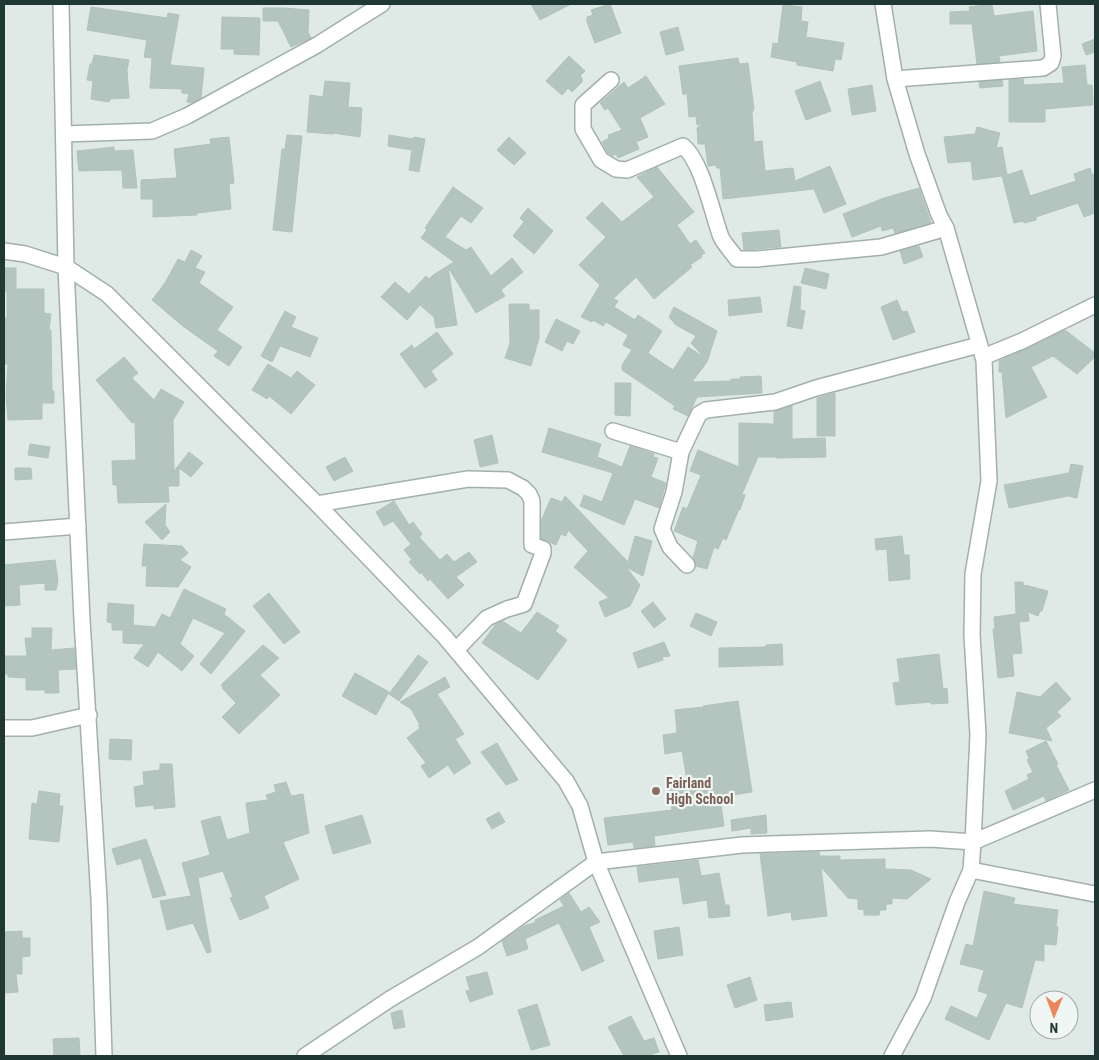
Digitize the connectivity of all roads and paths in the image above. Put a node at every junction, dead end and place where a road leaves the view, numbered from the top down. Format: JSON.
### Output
{"nodes":[{"id":1,"x":61,"y":4,"type":"edge"},
{"id":2,"x":382,"y":4,"type":"edge"},
{"id":3,"x":883,"y":4,"type":"edge"},
{"id":4,"x":1048,"y":4,"type":"edge"},
{"id":5,"x":895,"y":79,"type":"junction"},
{"id":6,"x":611,"y":80,"type":"dead end"},
{"id":7,"x":64,"y":134,"type":"junction"},
{"id":8,"x":946,"y":228,"type":"junction"},
{"id":9,"x":4,"y":251,"type":"edge"},
{"id":10,"x":66,"y":268,"type":"junction"},
{"id":11,"x":1095,"y":305,"type":"edge"},
{"id":12,"x":981,"y":351,"type":"junction"},
{"id":13,"x":614,"y":431,"type":"dead end"},
{"id":14,"x":681,"y":452,"type":"junction"},
{"id":15,"x":317,"y":504,"type":"junction"},
{"id":16,"x":78,"y":526,"type":"junction"},
{"id":17,"x":4,"y":532,"type":"edge"},
{"id":18,"x":687,"y":565,"type":"dead end"},
{"id":19,"x":456,"y":650,"type":"junction"},
{"id":20,"x":89,"y":715,"type":"junction"},
{"id":21,"x":4,"y":728,"type":"edge"},
{"id":22,"x":1095,"y":790,"type":"edge"},
{"id":23,"x":973,"y":842,"type":"junction"},
{"id":24,"x":596,"y":862,"type":"junction"},
{"id":25,"x":971,"y":870,"type":"junction"},
{"id":26,"x":1095,"y":894,"type":"edge"},
{"id":27,"x":104,"y":1056,"type":"edge"},
{"id":28,"x":305,"y":1056,"type":"edge"},
{"id":29,"x":679,"y":1056,"type":"edge"},
{"id":30,"x":892,"y":1056,"type":"edge"}],
"edges":[{"from":1,"to":7,"type":"street"},
{"from":2,"to":7,"type":"street"},
{"from":3,"to":5,"type":"street"},
{"from":4,"to":5,"type":"street"},
{"from":5,"to":8,"type":"street"},
{"from":6,"to":8,"type":"street"},
{"from":7,"to":10,"type":"street"},
{"from":8,"to":12,"type":"street"},
{"from":9,"to":10,"type":"street"},
{"from":10,"to":15,"type":"street"},
{"from":10,"to":16,"type":"street"},
{"from":11,"to":12,"type":"street"},
{"from":12,"to":14,"type":"street"},
{"from":12,"to":23,"type":"street"},
{"from":13,"to":14,"type":"street"},
{"from":14,"to":18,"type":"street"},
{"from":15,"to":19,"type":"street"},
{"from":15,"to":19,"type":"street"},
{"from":16,"to":17,"type":"street"},
{"from":16,"to":20,"type":"street"},
{"from":19,"to":24,"type":"street"},
{"from":20,"to":21,"type":"street"},
{"from":20,"to":27,"type":"street"},
{"from":22,"to":23,"type":"street"},
{"from":23,"to":24,"type":"street"},
{"from":23,"to":25,"type":"street"},
{"from":24,"to":28,"type":"street"},
{"from":24,"to":29,"type":"street"},
{"from":25,"to":26,"type":"street"},
{"from":25,"to":30,"type":"street"}]}
